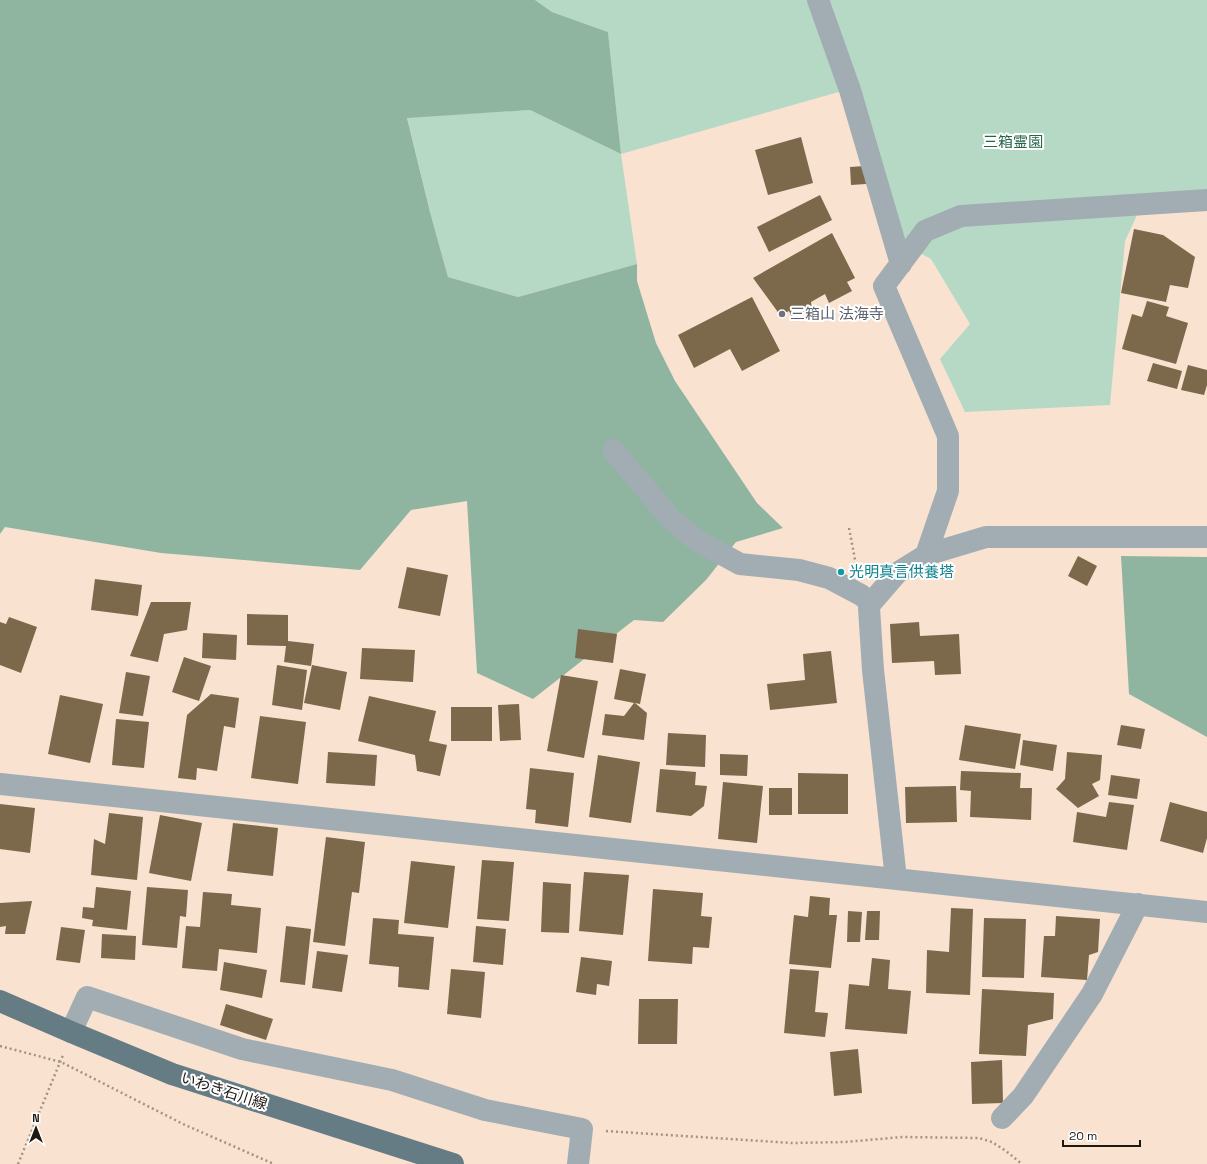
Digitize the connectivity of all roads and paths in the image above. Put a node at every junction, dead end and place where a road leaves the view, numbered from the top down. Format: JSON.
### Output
{"nodes":[{"id":1,"x":818,"y":0,"type":"edge"},
{"id":2,"x":1207,"y":200,"type":"edge"},
{"id":3,"x":901,"y":264,"type":"junction"},
{"id":4,"x":613,"y":450,"type":"dead end"},
{"id":5,"x":849,"y":528,"type":"dead end"},
{"id":6,"x":1207,"y":537,"type":"edge"},
{"id":7,"x":926,"y":555,"type":"junction"},
{"id":8,"x":866,"y":599,"type":"junction"},
{"id":9,"x":0,"y":784,"type":"edge"},
{"id":10,"x":896,"y":878,"type":"junction"},
{"id":11,"x":1138,"y":904,"type":"junction"},
{"id":12,"x":1207,"y":912,"type":"edge"},
{"id":13,"x":0,"y":1001,"type":"edge"},
{"id":14,"x":71,"y":1032,"type":"junction"},
{"id":15,"x":0,"y":1046,"type":"edge"},
{"id":16,"x":61,"y":1062,"type":"junction"},
{"id":17,"x":1002,"y":1118,"type":"dead end"},
{"id":18,"x":582,"y":1130,"type":"junction"},
{"id":19,"x":18,"y":1164,"type":"edge"},
{"id":20,"x":274,"y":1164,"type":"edge"},
{"id":21,"x":453,"y":1164,"type":"edge"},
{"id":22,"x":578,"y":1164,"type":"edge"},
{"id":23,"x":1022,"y":1164,"type":"edge"}],
"edges":[{"from":1,"to":3,"type":"street"},
{"from":2,"to":3,"type":"street"},
{"from":3,"to":7,"type":"street"},
{"from":4,"to":8,"type":"street"},
{"from":5,"to":8,"type":"path"},
{"from":6,"to":7,"type":"street"},
{"from":7,"to":8,"type":"street"},
{"from":8,"to":10,"type":"street"},
{"from":9,"to":10,"type":"street"},
{"from":10,"to":11,"type":"street"},
{"from":11,"to":12,"type":"street"},
{"from":11,"to":17,"type":"street"},
{"from":13,"to":14,"type":"main road","name":"いわき石川線"},
{"from":14,"to":16,"type":"path"},
{"from":14,"to":18,"type":"street"},
{"from":14,"to":21,"type":"main road","name":"いわき石川線"},
{"from":15,"to":16,"type":"path"},
{"from":16,"to":19,"type":"path"},
{"from":16,"to":20,"type":"path"},
{"from":18,"to":22,"type":"street"},
{"from":18,"to":23,"type":"path"}]}
